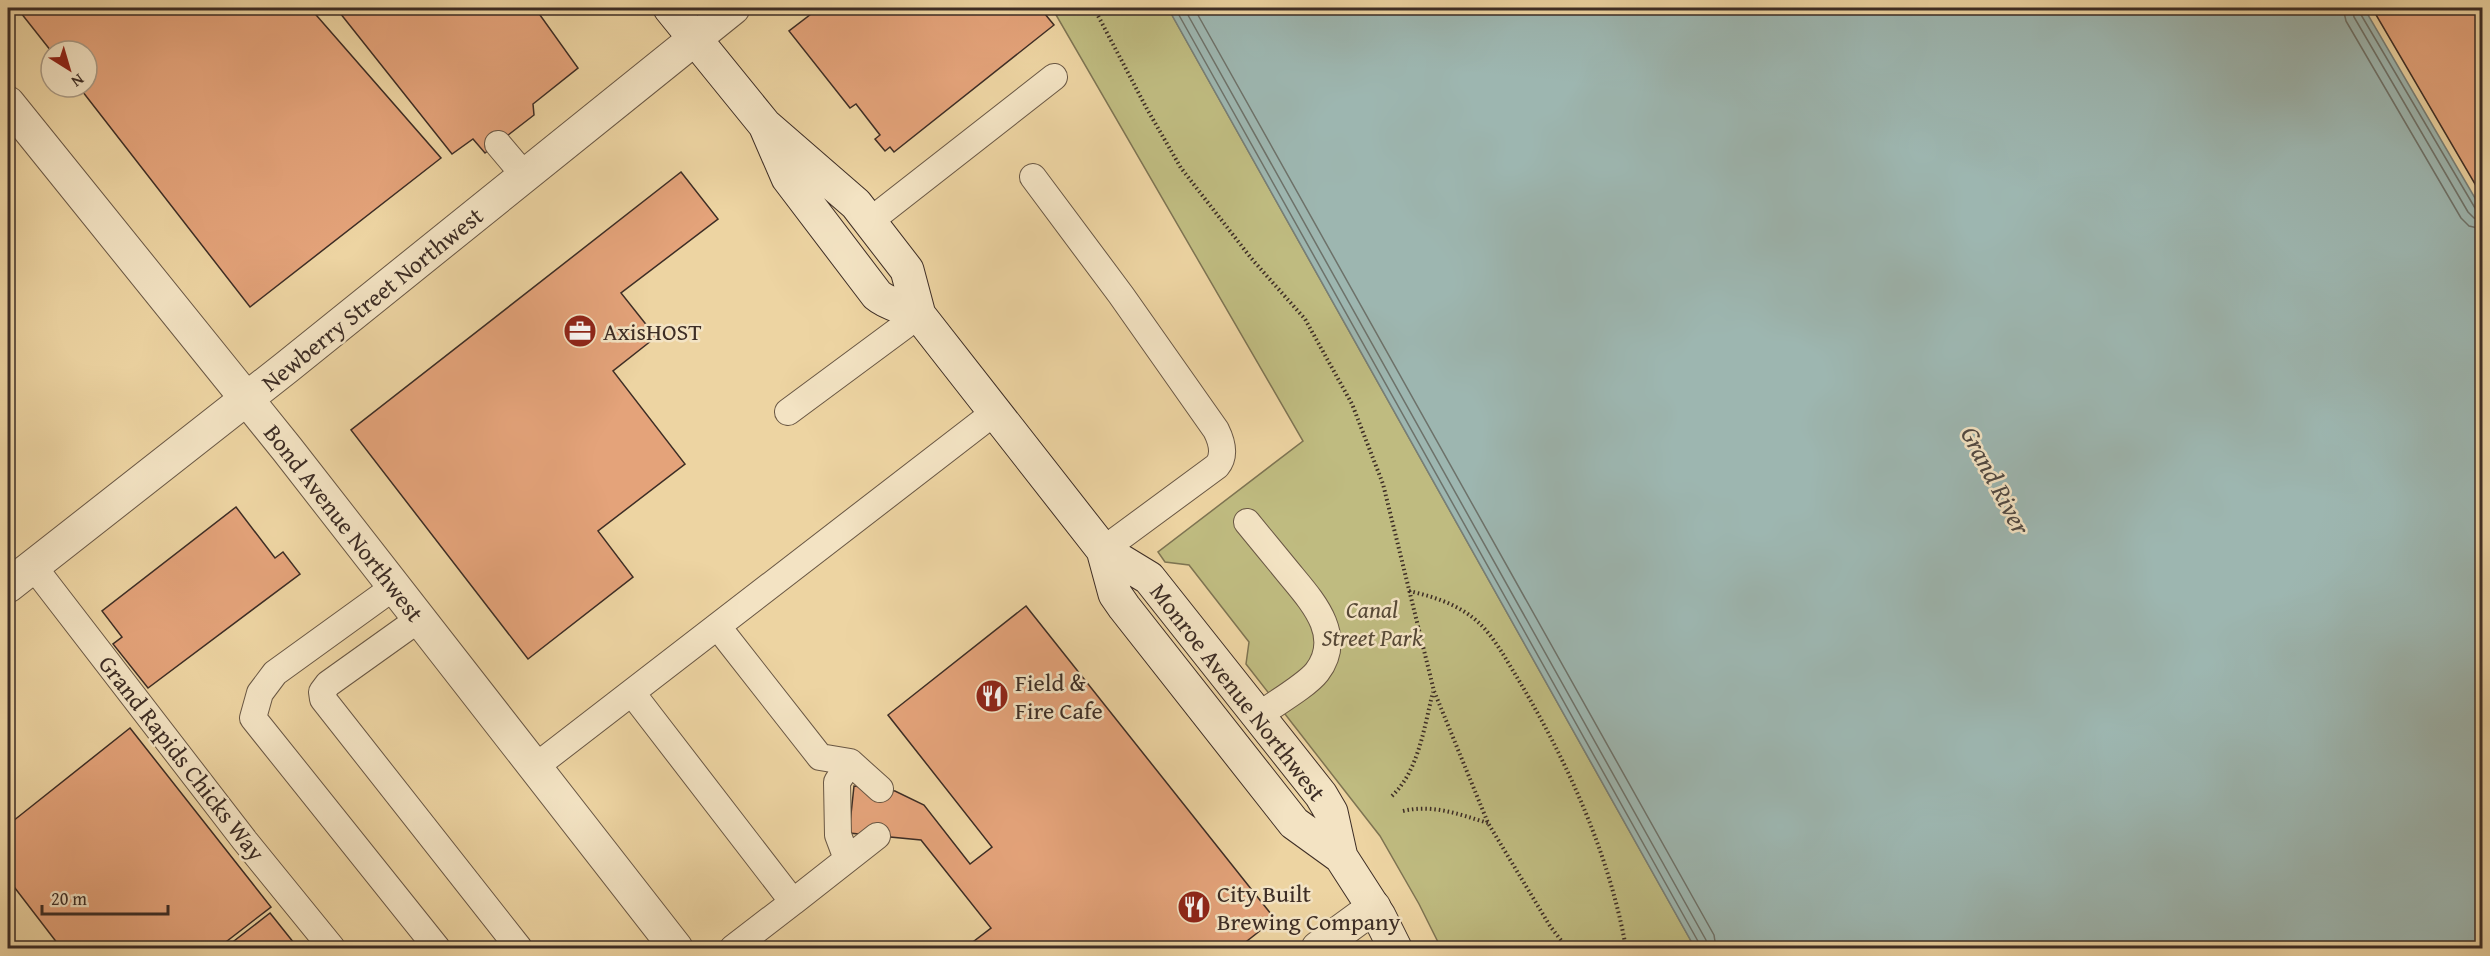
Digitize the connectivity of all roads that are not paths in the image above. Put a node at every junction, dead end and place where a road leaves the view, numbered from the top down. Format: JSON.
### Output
{"nodes":[{"id":1,"x":670,"y":8,"type":"edge"},
{"id":2,"x":733,"y":8,"type":"edge"},
{"id":3,"x":696,"y":38,"type":"junction"},
{"id":4,"x":1054,"y":77,"type":"dead end"},
{"id":5,"x":8,"y":103,"type":"edge"},
{"id":6,"x":765,"y":125,"type":"junction"},
{"id":7,"x":498,"y":144,"type":"dead end"},
{"id":8,"x":525,"y":176,"type":"junction"},
{"id":9,"x":1033,"y":177,"type":"dead end"},
{"id":10,"x":870,"y":222,"type":"junction"},
{"id":11,"x":919,"y":315,"type":"junction"},
{"id":12,"x":246,"y":399,"type":"junction"},
{"id":13,"x":788,"y":412,"type":"dead end"},
{"id":14,"x":994,"y":412,"type":"junction"},
{"id":15,"x":1247,"y":522,"type":"dead end"},
{"id":16,"x":1103,"y":550,"type":"junction"},
{"id":17,"x":33,"y":566,"type":"junction"},
{"id":18,"x":8,"y":586,"type":"edge"},
{"id":19,"x":394,"y":587,"type":"junction"},
{"id":20,"x":419,"y":619,"type":"junction"},
{"id":21,"x":718,"y":627,"type":"junction"},
{"id":22,"x":632,"y":693,"type":"junction"},
{"id":23,"x":1258,"y":716,"type":"junction"},
{"id":24,"x":850,"y":762,"type":"junction"},
{"id":25,"x":535,"y":767,"type":"junction"},
{"id":26,"x":880,"y":789,"type":"dead end"},
{"id":27,"x":877,"y":836,"type":"dead end"},
{"id":28,"x":1341,"y":857,"type":"junction"},
{"id":29,"x":847,"y":859,"type":"junction"},
{"id":30,"x":793,"y":902,"type":"junction"},
{"id":31,"x":1374,"y":907,"type":"junction"},
{"id":32,"x":332,"y":948,"type":"edge"},
{"id":33,"x":437,"y":948,"type":"edge"},
{"id":34,"x":519,"y":948,"type":"edge"},
{"id":35,"x":676,"y":948,"type":"edge"},
{"id":36,"x":733,"y":948,"type":"edge"},
{"id":37,"x":1318,"y":948,"type":"edge"},
{"id":38,"x":1395,"y":948,"type":"edge"}],
"edges":[{"from":1,"to":3,"type":"street","name":"Monroe Avenue Northwest"},
{"from":2,"to":3,"type":"street","name":"Newberry Street Northwest"},
{"from":3,"to":6,"type":"street","name":"Monroe Avenue Northwest"},
{"from":3,"to":8,"type":"street","name":"Newberry Street Northwest"},
{"from":4,"to":10,"type":"lane"},
{"from":5,"to":12,"type":"street","name":"Bond Avenue Northwest"},
{"from":6,"to":10,"type":"street","name":"Monroe Avenue Northwest"},
{"from":6,"to":11,"type":"street","name":"Monroe Avenue Northwest"},
{"from":7,"to":8,"type":"lane"},
{"from":8,"to":12,"type":"street","name":"Newberry Street Northwest"},
{"from":9,"to":16,"type":"lane"},
{"from":10,"to":11,"type":"street","name":"Monroe Avenue Northwest"},
{"from":11,"to":13,"type":"lane"},
{"from":11,"to":14,"type":"street","name":"Monroe Avenue Northwest"},
{"from":12,"to":17,"type":"street","name":"Newberry Street Northwest"},
{"from":12,"to":19,"type":"street","name":"Bond Avenue Northwest"},
{"from":14,"to":16,"type":"street","name":"Monroe Avenue Northwest"},
{"from":14,"to":21,"type":"lane"},
{"from":15,"to":23,"type":"lane"},
{"from":16,"to":23,"type":"street","name":"Monroe Avenue Northwest"},
{"from":16,"to":28,"type":"street","name":"Monroe Avenue Northwest"},
{"from":17,"to":18,"type":"street","name":"Newberry Street Northwest"},
{"from":17,"to":32,"type":"lane","name":"Grand Rapids Chicks Way"},
{"from":19,"to":20,"type":"street","name":"Bond Avenue Northwest"},
{"from":19,"to":33,"type":"lane"},
{"from":20,"to":25,"type":"street","name":"Bond Avenue Northwest"},
{"from":20,"to":34,"type":"lane"},
{"from":21,"to":22,"type":"lane"},
{"from":21,"to":24,"type":"lane"},
{"from":22,"to":25,"type":"lane"},
{"from":22,"to":30,"type":"lane"},
{"from":23,"to":28,"type":"street","name":"Monroe Avenue Northwest"},
{"from":24,"to":26,"type":"lane"},
{"from":24,"to":29,"type":"lane"},
{"from":25,"to":35,"type":"street","name":"Bond Avenue Northwest"},
{"from":27,"to":29,"type":"lane"},
{"from":28,"to":31,"type":"street","name":"Monroe Avenue Northwest"},
{"from":29,"to":30,"type":"lane"},
{"from":30,"to":36,"type":"lane"},
{"from":31,"to":37,"type":"street"},
{"from":31,"to":38,"type":"street","name":"Monroe Avenue Northwest"}]}
